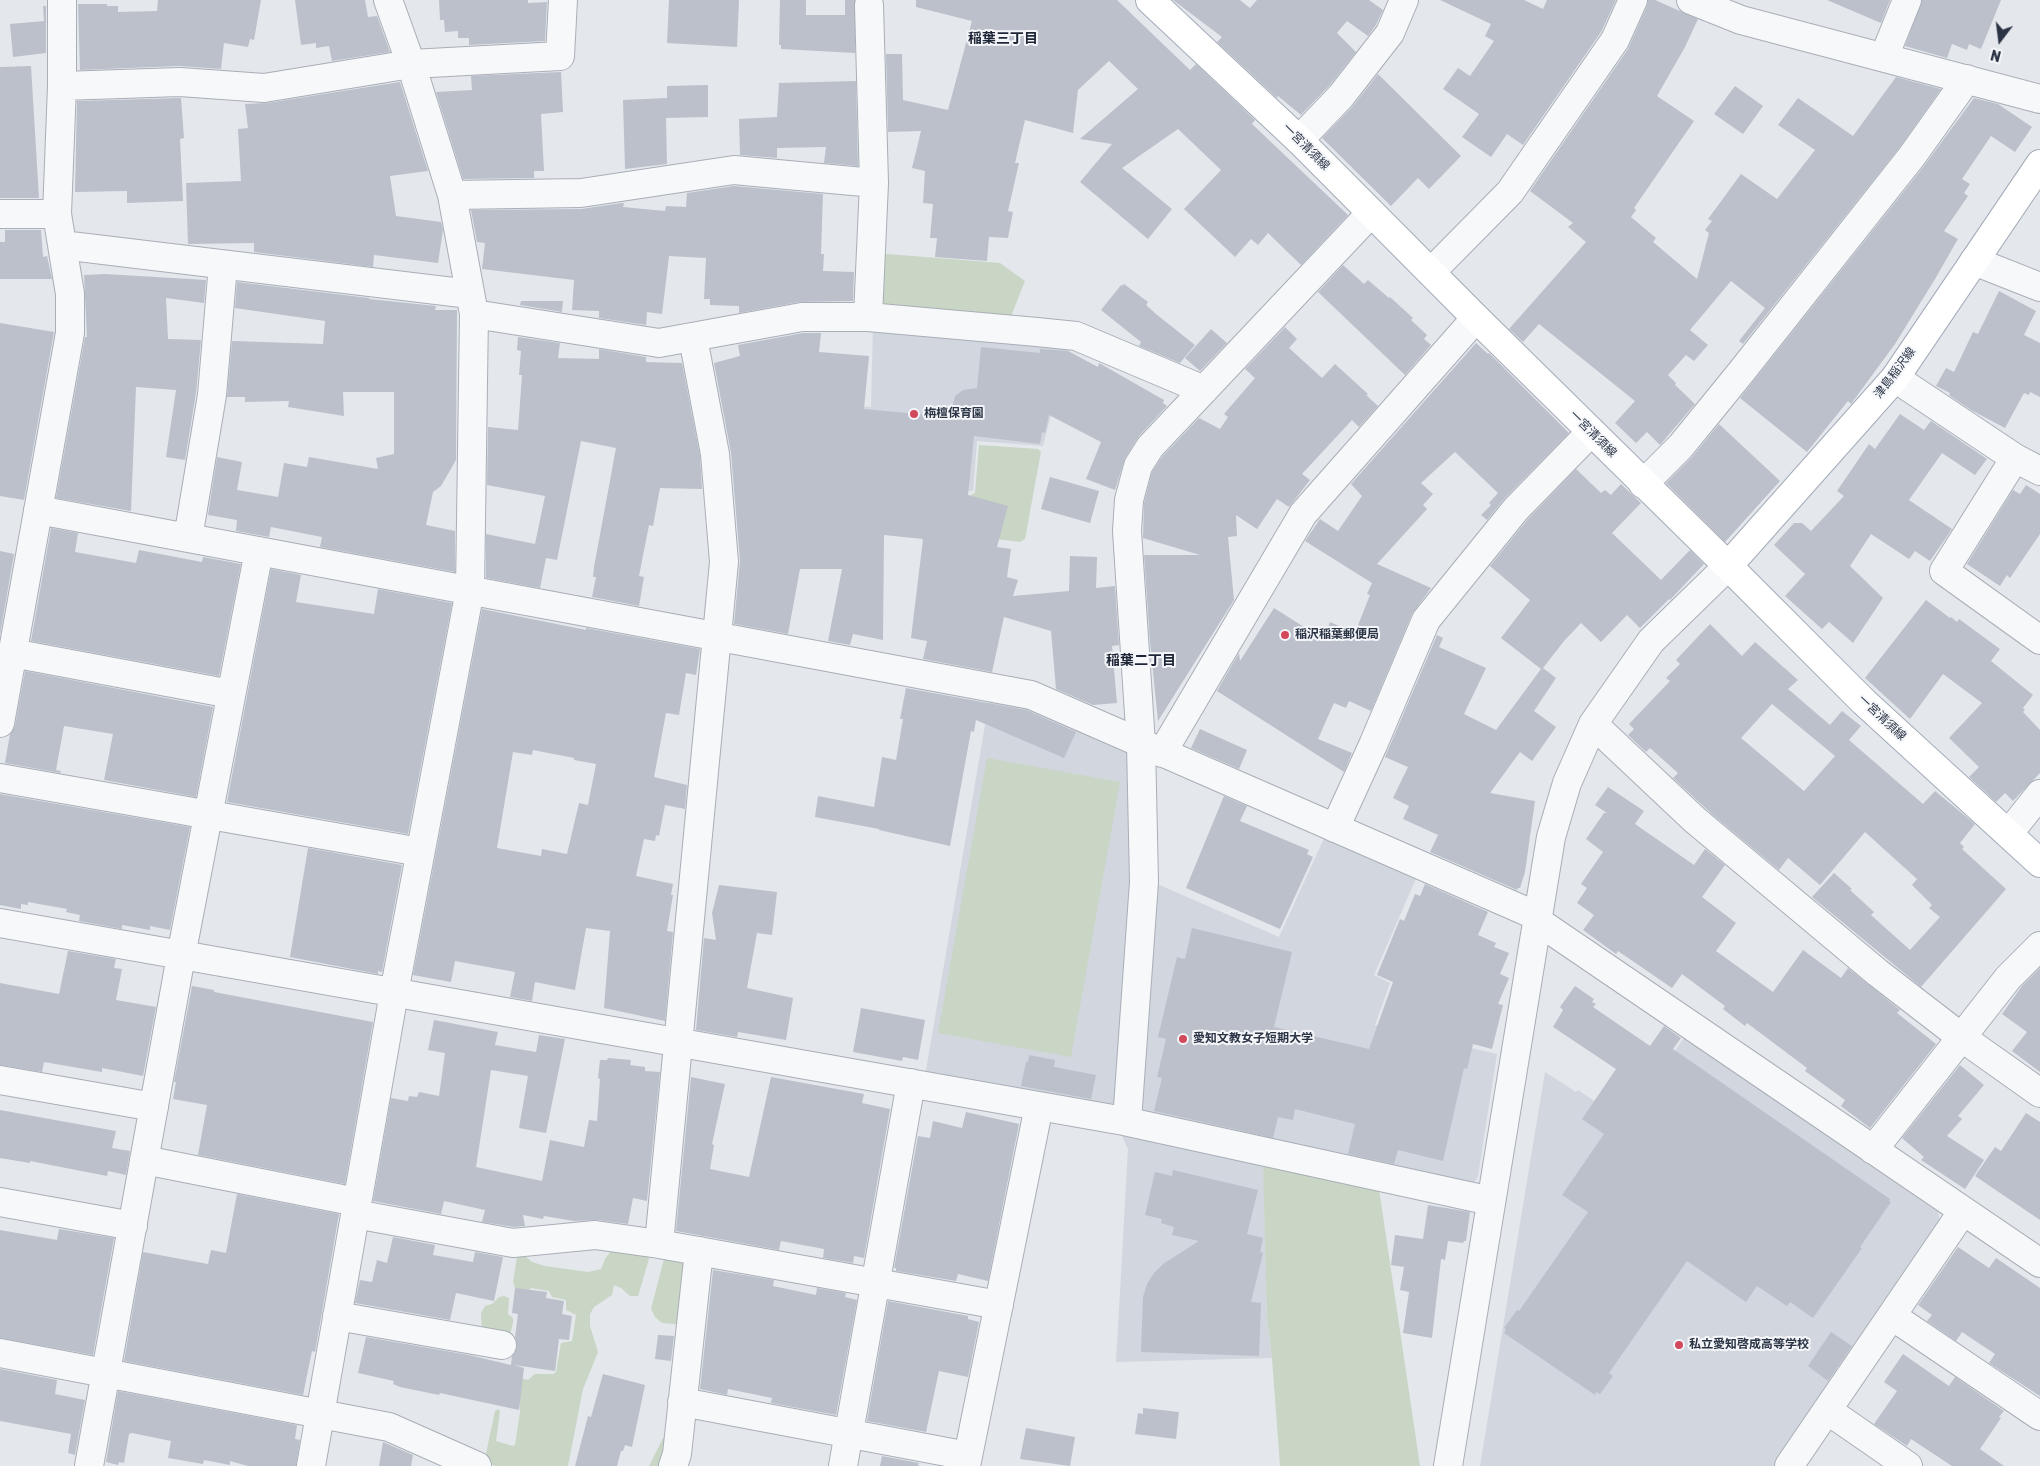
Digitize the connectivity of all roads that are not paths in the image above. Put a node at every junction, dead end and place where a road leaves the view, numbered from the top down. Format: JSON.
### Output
{"nodes":[{"id":1,"x":62,"y":0,"type":"edge"},
{"id":2,"x":388,"y":0,"type":"edge"},
{"id":3,"x":563,"y":0,"type":"edge"},
{"id":4,"x":1150,"y":0,"type":"edge"},
{"id":5,"x":1404,"y":0,"type":"edge"},
{"id":6,"x":1633,"y":0,"type":"edge"},
{"id":7,"x":1691,"y":0,"type":"edge"},
{"id":8,"x":1906,"y":0,"type":"edge"},
{"id":9,"x":868,"y":5,"type":"dead end"},
{"id":10,"x":1884,"y":57,"type":"junction"},
{"id":11,"x":411,"y":64,"type":"junction"},
{"id":12,"x":1967,"y":79,"type":"junction"},
{"id":13,"x":62,"y":86,"type":"junction"},
{"id":14,"x":2040,"y":99,"type":"edge"},
{"id":15,"x":1300,"y":140,"type":"junction"},
{"id":16,"x":2040,"y":164,"type":"edge"},
{"id":17,"x":874,"y":183,"type":"junction"},
{"id":18,"x":452,"y":195,"type":"junction"},
{"id":19,"x":1371,"y":213,"type":"junction"},
{"id":20,"x":0,"y":214,"type":"edge"},
{"id":21,"x":57,"y":214,"type":"junction"},
{"id":22,"x":62,"y":245,"type":"junction"},
{"id":23,"x":1974,"y":261,"type":"junction"},
{"id":24,"x":223,"y":265,"type":"junction"},
{"id":25,"x":1431,"y":272,"type":"junction"},
{"id":26,"x":2040,"y":287,"type":"edge"},
{"id":27,"x":472,"y":304,"type":"junction"},
{"id":28,"x":868,"y":317,"type":"junction"},
{"id":29,"x":1476,"y":318,"type":"junction"},
{"id":30,"x":693,"y":338,"type":"junction"},
{"id":31,"x":1895,"y":378,"type":"junction"},
{"id":32,"x":1204,"y":390,"type":"junction"},
{"id":33,"x":1591,"y":432,"type":"junction"},
{"id":34,"x":2015,"y":458,"type":"junction"},
{"id":35,"x":2040,"y":471,"type":"edge"},
{"id":36,"x":1643,"y":484,"type":"junction"},
{"id":37,"x":38,"y":510,"type":"junction"},
{"id":38,"x":188,"y":538,"type":"junction"},
{"id":39,"x":259,"y":551,"type":"junction"},
{"id":40,"x":1728,"y":566,"type":"junction"},
{"id":41,"x":470,"y":590,"type":"junction"},
{"id":42,"x":11,"y":599,"type":"edge"},
{"id":43,"x":716,"y":636,"type":"junction"},
{"id":44,"x":2040,"y":640,"type":"edge"},
{"id":45,"x":12,"y":653,"type":"junction"},
{"id":46,"x":231,"y":694,"type":"junction"},
{"id":47,"x":0,"y":723,"type":"edge"},
{"id":48,"x":1593,"y":724,"type":"junction"},
{"id":49,"x":1151,"y":748,"type":"junction"},
{"id":50,"x":0,"y":778,"type":"edge"},
{"id":51,"x":2040,"y":794,"type":"edge"},
{"id":52,"x":208,"y":814,"type":"junction"},
{"id":53,"x":1335,"y":828,"type":"junction"},
{"id":54,"x":2009,"y":833,"type":"junction"},
{"id":55,"x":420,"y":852,"type":"junction"},
{"id":56,"x":2040,"y":863,"type":"edge"},
{"id":57,"x":1537,"y":918,"type":"junction"},
{"id":58,"x":0,"y":923,"type":"edge"},
{"id":59,"x":2040,"y":946,"type":"edge"},
{"id":60,"x":181,"y":956,"type":"junction"},
{"id":61,"x":394,"y":993,"type":"junction"},
{"id":62,"x":1961,"y":1037,"type":"junction"},
{"id":63,"x":678,"y":1043,"type":"junction"},
{"id":64,"x":0,"y":1080,"type":"edge"},
{"id":65,"x":911,"y":1083,"type":"junction"},
{"id":66,"x":2040,"y":1093,"type":"edge"},
{"id":67,"x":1039,"y":1106,"type":"junction"},
{"id":68,"x":154,"y":1107,"type":"junction"},
{"id":69,"x":1127,"y":1121,"type":"junction"},
{"id":70,"x":1873,"y":1150,"type":"junction"},
{"id":71,"x":144,"y":1160,"type":"junction"},
{"id":72,"x":1491,"y":1201,"type":"junction"},
{"id":73,"x":0,"y":1202,"type":"edge"},
{"id":74,"x":356,"y":1208,"type":"junction"},
{"id":75,"x":1963,"y":1211,"type":"junction"},
{"id":76,"x":132,"y":1226,"type":"junction"},
{"id":77,"x":659,"y":1244,"type":"junction"},
{"id":78,"x":699,"y":1251,"type":"junction"},
{"id":79,"x":2040,"y":1263,"type":"edge"},
{"id":80,"x":876,"y":1283,"type":"junction"},
{"id":81,"x":999,"y":1305,"type":"junction"},
{"id":82,"x":337,"y":1316,"type":"junction"},
{"id":83,"x":1892,"y":1316,"type":"junction"},
{"id":84,"x":502,"y":1345,"type":"dead end"},
{"id":85,"x":0,"y":1353,"type":"edge"},
{"id":86,"x":106,"y":1373,"type":"junction"},
{"id":87,"x":682,"y":1402,"type":"junction"},
{"id":88,"x":1827,"y":1410,"type":"junction"},
{"id":89,"x":320,"y":1413,"type":"junction"},
{"id":90,"x":2040,"y":1416,"type":"edge"},
{"id":91,"x":849,"y":1434,"type":"junction"},
{"id":92,"x":967,"y":1461,"type":"edge"},
{"id":93,"x":89,"y":1466,"type":"edge"},
{"id":94,"x":310,"y":1466,"type":"edge"},
{"id":95,"x":477,"y":1466,"type":"edge"},
{"id":96,"x":672,"y":1466,"type":"edge"},
{"id":97,"x":843,"y":1466,"type":"edge"},
{"id":98,"x":1448,"y":1466,"type":"edge"},
{"id":99,"x":1789,"y":1466,"type":"edge"},
{"id":100,"x":1908,"y":1466,"type":"edge"}],
"edges":[{"from":1,"to":13,"type":"street"},
{"from":2,"to":11,"type":"street"},
{"from":3,"to":11,"type":"street"},
{"from":4,"to":15,"type":"main road","name":"一宮清須線"},
{"from":5,"to":15,"type":"street"},
{"from":6,"to":25,"type":"street"},
{"from":7,"to":10,"type":"street"},
{"from":8,"to":10,"type":"street"},
{"from":9,"to":17,"type":"street"},
{"from":10,"to":12,"type":"street"},
{"from":11,"to":13,"type":"street"},
{"from":11,"to":18,"type":"street"},
{"from":12,"to":14,"type":"street"},
{"from":12,"to":36,"type":"street"},
{"from":13,"to":21,"type":"street"},
{"from":15,"to":19,"type":"main road","name":"一宮清須線"},
{"from":16,"to":23,"type":"main road","name":"津島稲沢線"},
{"from":17,"to":18,"type":"street"},
{"from":17,"to":28,"type":"street"},
{"from":18,"to":27,"type":"street"},
{"from":19,"to":25,"type":"main road","name":"一宮清須線"},
{"from":19,"to":32,"type":"street"},
{"from":20,"to":21,"type":"street"},
{"from":21,"to":22,"type":"street"},
{"from":22,"to":24,"type":"street"},
{"from":22,"to":37,"type":"street"},
{"from":23,"to":26,"type":"street"},
{"from":23,"to":31,"type":"main road","name":"津島稲沢線"},
{"from":24,"to":27,"type":"street"},
{"from":24,"to":38,"type":"street"},
{"from":25,"to":29,"type":"main road","name":"一宮清須線"},
{"from":27,"to":30,"type":"street"},
{"from":27,"to":41,"type":"street"},
{"from":28,"to":30,"type":"street"},
{"from":28,"to":32,"type":"street"},
{"from":29,"to":33,"type":"main road","name":"一宮清須線"},
{"from":29,"to":49,"type":"street"},
{"from":30,"to":43,"type":"street"},
{"from":31,"to":34,"type":"street"},
{"from":31,"to":40,"type":"main road","name":"津島稲沢線"},
{"from":32,"to":49,"type":"street"},
{"from":33,"to":36,"type":"main road","name":"一宮清須線"},
{"from":33,"to":53,"type":"street"},
{"from":34,"to":35,"type":"street"},
{"from":34,"to":44,"type":"street"},
{"from":36,"to":40,"type":"main road","name":"一宮清須線"},
{"from":37,"to":38,"type":"street"},
{"from":37,"to":42,"type":"street"},
{"from":38,"to":39,"type":"street"},
{"from":39,"to":41,"type":"street"},
{"from":39,"to":46,"type":"street"},
{"from":40,"to":48,"type":"street"},
{"from":40,"to":54,"type":"main road","name":"一宮清須線"},
{"from":41,"to":43,"type":"street"},
{"from":41,"to":55,"type":"street"},
{"from":42,"to":45,"type":"street"},
{"from":43,"to":49,"type":"street"},
{"from":43,"to":63,"type":"street"},
{"from":45,"to":46,"type":"street"},
{"from":45,"to":47,"type":"street"},
{"from":46,"to":52,"type":"street"},
{"from":48,"to":57,"type":"street"},
{"from":48,"to":62,"type":"street"},
{"from":49,"to":53,"type":"street"},
{"from":49,"to":69,"type":"street"},
{"from":50,"to":52,"type":"street"},
{"from":51,"to":54,"type":"street"},
{"from":52,"to":55,"type":"street"},
{"from":52,"to":60,"type":"street"},
{"from":53,"to":57,"type":"street"},
{"from":54,"to":56,"type":"main road","name":"一宮清須線"},
{"from":55,"to":61,"type":"street"},
{"from":57,"to":70,"type":"street"},
{"from":57,"to":72,"type":"street"},
{"from":58,"to":60,"type":"street"},
{"from":59,"to":62,"type":"street"},
{"from":60,"to":61,"type":"street"},
{"from":60,"to":68,"type":"street"},
{"from":61,"to":63,"type":"street"},
{"from":61,"to":74,"type":"street"},
{"from":62,"to":66,"type":"street"},
{"from":62,"to":70,"type":"street"},
{"from":63,"to":65,"type":"street"},
{"from":63,"to":77,"type":"street"},
{"from":64,"to":68,"type":"street"},
{"from":65,"to":67,"type":"street"},
{"from":65,"to":80,"type":"street"},
{"from":67,"to":69,"type":"street"},
{"from":67,"to":81,"type":"street"},
{"from":68,"to":71,"type":"street"},
{"from":69,"to":72,"type":"street"},
{"from":70,"to":75,"type":"street"},
{"from":71,"to":74,"type":"street"},
{"from":71,"to":76,"type":"street"},
{"from":72,"to":98,"type":"street"},
{"from":73,"to":76,"type":"street"},
{"from":74,"to":77,"type":"street"},
{"from":74,"to":82,"type":"street"},
{"from":75,"to":79,"type":"street"},
{"from":75,"to":83,"type":"street"},
{"from":76,"to":86,"type":"street"},
{"from":77,"to":78,"type":"street"},
{"from":78,"to":80,"type":"street"},
{"from":78,"to":87,"type":"street"},
{"from":80,"to":81,"type":"street"},
{"from":80,"to":91,"type":"street"},
{"from":81,"to":92,"type":"street"},
{"from":82,"to":84,"type":"street"},
{"from":82,"to":89,"type":"street"},
{"from":83,"to":88,"type":"street"},
{"from":83,"to":90,"type":"street"},
{"from":85,"to":86,"type":"street"},
{"from":86,"to":89,"type":"street"},
{"from":86,"to":93,"type":"street"},
{"from":87,"to":91,"type":"street"},
{"from":87,"to":96,"type":"street"},
{"from":88,"to":99,"type":"street"},
{"from":88,"to":100,"type":"street"},
{"from":89,"to":94,"type":"street"},
{"from":89,"to":95,"type":"street"},
{"from":91,"to":92,"type":"street"},
{"from":91,"to":97,"type":"street"}]}
